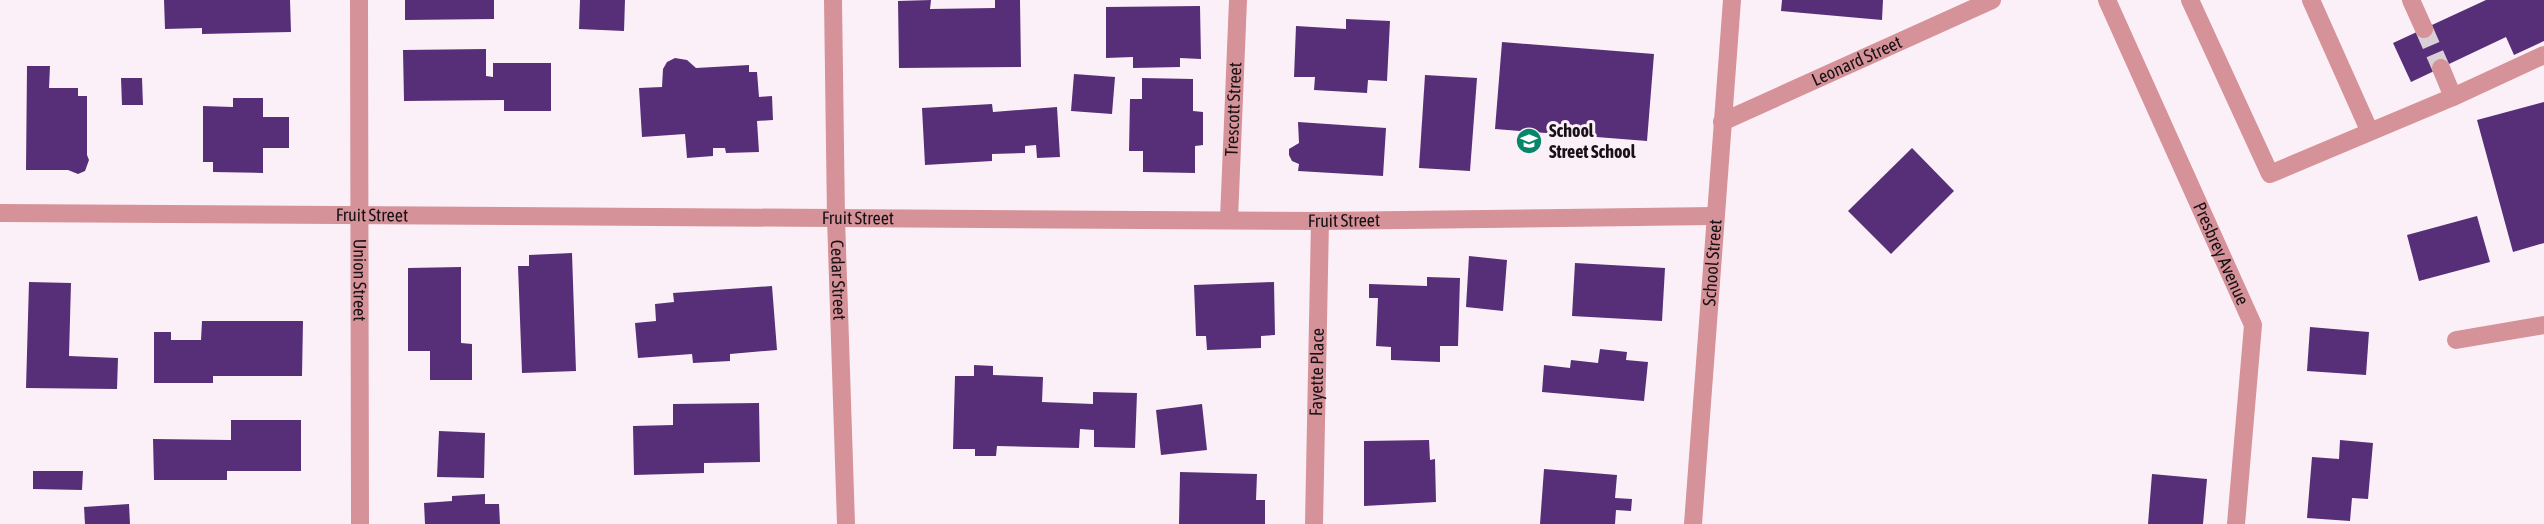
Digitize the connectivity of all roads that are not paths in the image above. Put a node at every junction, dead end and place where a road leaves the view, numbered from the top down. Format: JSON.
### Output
{"nodes":[{"id":1,"x":359,"y":0,"type":"edge"},
{"id":2,"x":833,"y":0,"type":"edge"},
{"id":3,"x":1238,"y":0,"type":"edge"},
{"id":4,"x":1732,"y":0,"type":"edge"},
{"id":5,"x":1992,"y":0,"type":"edge"},
{"id":6,"x":2107,"y":0,"type":"edge"},
{"id":7,"x":2190,"y":0,"type":"edge"},
{"id":8,"x":2311,"y":0,"type":"edge"},
{"id":9,"x":2411,"y":0,"type":"edge"},
{"id":10,"x":2424,"y":29,"type":"tunnel mouth"},
{"id":11,"x":2544,"y":54,"type":"edge"},
{"id":12,"x":2441,"y":68,"type":"tunnel mouth"},
{"id":13,"x":2453,"y":97,"type":"junction"},
{"id":14,"x":1722,"y":122,"type":"junction"},
{"id":15,"x":2369,"y":130,"type":"junction"},
{"id":16,"x":0,"y":213,"type":"edge"},
{"id":17,"x":360,"y":215,"type":"junction"},
{"id":18,"x":1714,"y":216,"type":"junction"},
{"id":19,"x":836,"y":218,"type":"junction"},
{"id":20,"x":1229,"y":219,"type":"junction"},
{"id":21,"x":1320,"y":221,"type":"junction"},
{"id":22,"x":2544,"y":325,"type":"edge"},
{"id":23,"x":2456,"y":340,"type":"dead end"},
{"id":24,"x":360,"y":524,"type":"edge"},
{"id":25,"x":846,"y":524,"type":"edge"},
{"id":26,"x":1314,"y":524,"type":"edge"},
{"id":27,"x":1693,"y":524,"type":"edge"},
{"id":28,"x":2236,"y":524,"type":"edge"}],
"edges":[{"from":1,"to":17,"type":"street","name":"Union Street"},
{"from":2,"to":19,"type":"street","name":"Cedar Street"},
{"from":3,"to":20,"type":"street","name":"Trescott Street"},
{"from":4,"to":14,"type":"street","name":"School Street"},
{"from":5,"to":14,"type":"street","name":"Leonard Street"},
{"from":6,"to":28,"type":"street","name":"Presbrey Avenue"},
{"from":7,"to":15,"type":"street"},
{"from":8,"to":15,"type":"street"},
{"from":9,"to":10,"type":"street"},
{"from":11,"to":13,"type":"street"},
{"from":12,"to":13,"type":"street"},
{"from":13,"to":15,"type":"street"},
{"from":14,"to":18,"type":"street","name":"School Street"},
{"from":16,"to":17,"type":"street","name":"Fruit Street"},
{"from":17,"to":19,"type":"street","name":"Fruit Street"},
{"from":17,"to":24,"type":"street","name":"Union Street"},
{"from":18,"to":21,"type":"street","name":"Fruit Street"},
{"from":18,"to":27,"type":"street","name":"School Street"},
{"from":19,"to":20,"type":"street","name":"Fruit Street"},
{"from":19,"to":25,"type":"street","name":"Cedar Street"},
{"from":20,"to":21,"type":"street","name":"Fruit Street"},
{"from":21,"to":26,"type":"street","name":"Fayette Place"},
{"from":22,"to":23,"type":"street"}]}
